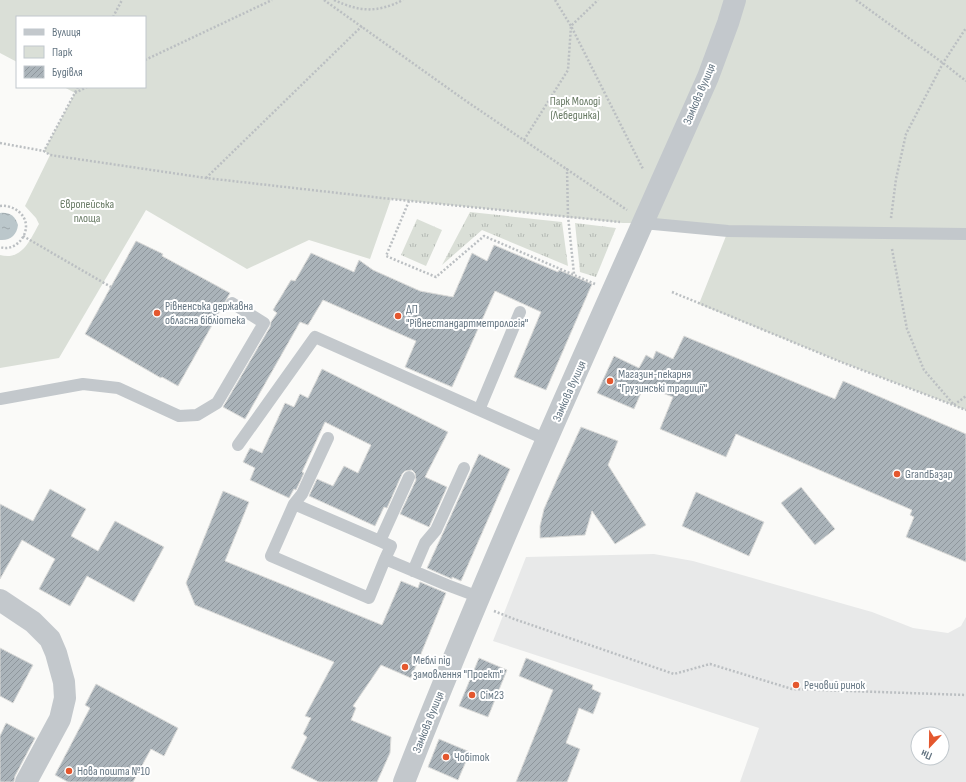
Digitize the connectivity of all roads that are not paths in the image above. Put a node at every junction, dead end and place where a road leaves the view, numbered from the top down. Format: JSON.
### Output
{"nodes":[{"id":1,"x":735,"y":0,"type":"edge"},
{"id":2,"x":643,"y":223,"type":"junction"},
{"id":3,"x":966,"y":234,"type":"edge"},
{"id":4,"x":232,"y":303,"type":"dead end"},
{"id":5,"x":520,"y":312,"type":"dead end"},
{"id":6,"x":0,"y":400,"type":"edge"},
{"id":7,"x":479,"y":410,"type":"junction"},
{"id":8,"x":328,"y":438,"type":"dead end"},
{"id":9,"x":547,"y":440,"type":"junction"},
{"id":10,"x":238,"y":445,"type":"dead end"},
{"id":11,"x":464,"y":468,"type":"dead end"},
{"id":12,"x":409,"y":477,"type":"dead end"},
{"id":13,"x":294,"y":504,"type":"junction"},
{"id":14,"x":380,"y":541,"type":"junction"},
{"id":15,"x":385,"y":559,"type":"junction"},
{"id":16,"x":413,"y":571,"type":"junction"},
{"id":17,"x":0,"y":600,"type":"edge"},
{"id":18,"x":486,"y":604,"type":"junction"},
{"id":19,"x":26,"y":782,"type":"edge"},
{"id":20,"x":404,"y":782,"type":"edge"}],
"edges":[{"from":1,"to":2,"type":"street","name":"Замкова вулиця"},
{"from":2,"to":3,"type":"lane"},
{"from":2,"to":9,"type":"street","name":"Замкова вулиця"},
{"from":4,"to":6,"type":"lane"},
{"from":5,"to":7,"type":"lane"},
{"from":7,"to":9,"type":"lane"},
{"from":7,"to":10,"type":"lane"},
{"from":8,"to":13,"type":"lane"},
{"from":9,"to":18,"type":"street","name":"Замкова вулиця"},
{"from":11,"to":16,"type":"lane"},
{"from":12,"to":14,"type":"lane"},
{"from":13,"to":14,"type":"lane"},
{"from":13,"to":15,"type":"lane"},
{"from":14,"to":15,"type":"lane"},
{"from":15,"to":16,"type":"lane"},
{"from":16,"to":18,"type":"lane"},
{"from":17,"to":19,"type":"street"},
{"from":18,"to":20,"type":"street","name":"Замкова вулиця"}]}
